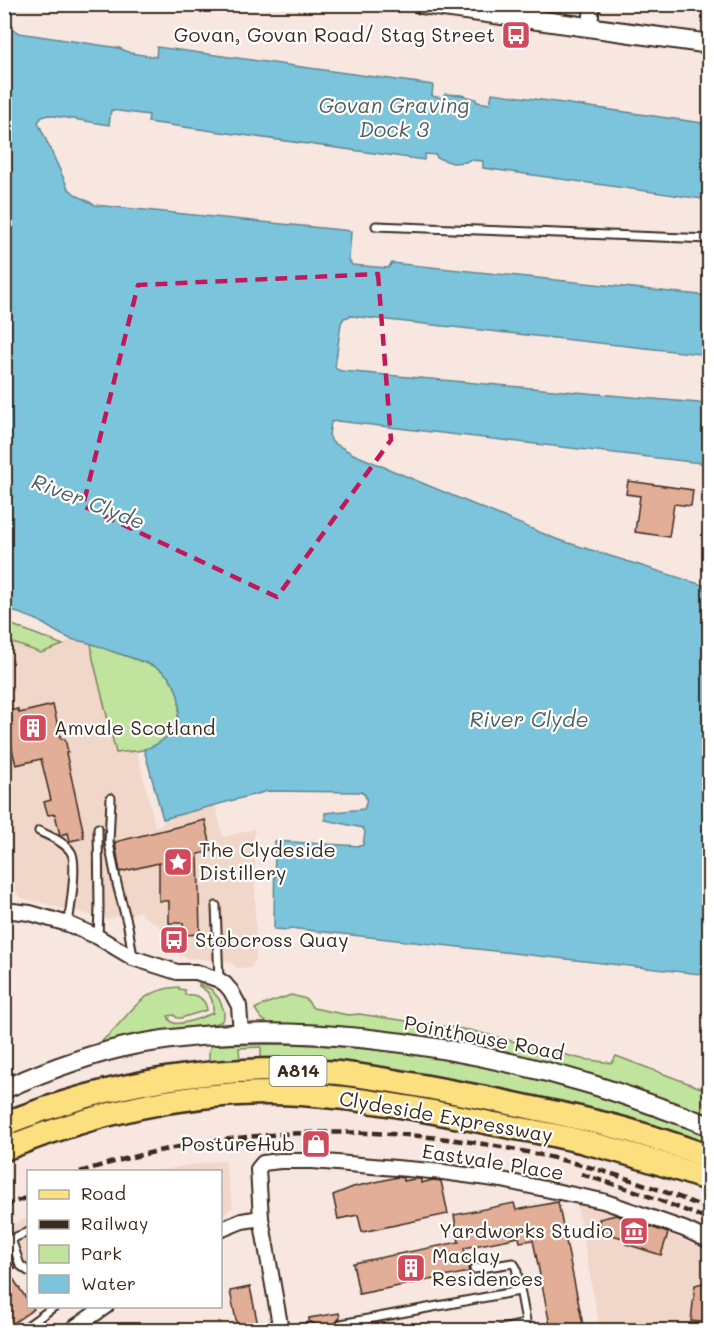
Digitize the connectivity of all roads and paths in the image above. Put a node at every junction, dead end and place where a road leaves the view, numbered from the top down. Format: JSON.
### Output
{"nodes":[{"id":1,"x":422,"y":4,"type":"edge"},
{"id":2,"x":592,"y":4,"type":"edge"},
{"id":3,"x":590,"y":27,"type":"junction"},
{"id":4,"x":710,"y":44,"type":"edge"},
{"id":5,"x":376,"y":226,"type":"dead end"},
{"id":6,"x":710,"y":239,"type":"edge"},
{"id":7,"x":111,"y":798,"type":"dead end"},
{"id":8,"x":98,"y":828,"type":"dead end"},
{"id":9,"x":39,"y":831,"type":"dead end"},
{"id":10,"x":216,"y":906,"type":"dead end"},
{"id":11,"x":4,"y":910,"type":"edge"},
{"id":12,"x":68,"y":924,"type":"junction"},
{"id":13,"x":98,"y":937,"type":"junction"},
{"id":14,"x":133,"y":958,"type":"junction"},
{"id":15,"x":219,"y":980,"type":"junction"},
{"id":16,"x":241,"y":1034,"type":"junction"},
{"id":17,"x":4,"y":1089,"type":"edge"},
{"id":18,"x":4,"y":1124,"type":"edge"},
{"id":19,"x":710,"y":1126,"type":"edge"},
{"id":20,"x":4,"y":1149,"type":"edge"},
{"id":21,"x":710,"y":1157,"type":"edge"},
{"id":22,"x":710,"y":1180,"type":"edge"},
{"id":23,"x":261,"y":1218,"type":"junction"},
{"id":24,"x":222,"y":1229,"type":"edge"},
{"id":25,"x":27,"y":1232,"type":"edge"},
{"id":26,"x":710,"y":1241,"type":"edge"},
{"id":27,"x":474,"y":1269,"type":"dead end"},
{"id":28,"x":27,"y":1270,"type":"edge"},
{"id":29,"x":519,"y":1291,"type":"junction"},
{"id":30,"x":52,"y":1308,"type":"edge"},
{"id":31,"x":103,"y":1308,"type":"edge"},
{"id":32,"x":341,"y":1324,"type":"dead end"},
{"id":33,"x":310,"y":1327,"type":"dead end"},
{"id":34,"x":502,"y":1329,"type":"dead end"},
{"id":35,"x":22,"y":1330,"type":"edge"},
{"id":36,"x":71,"y":1330,"type":"edge"},
{"id":37,"x":281,"y":1330,"type":"edge"},
{"id":38,"x":288,"y":1330,"type":"edge"}],
"edges":[{"from":1,"to":3,"type":"street"},
{"from":2,"to":3,"type":"street"},
{"from":3,"to":4,"type":"street"},
{"from":5,"to":6,"type":"lane"},
{"from":7,"to":14,"type":"lane"},
{"from":8,"to":13,"type":"lane"},
{"from":9,"to":12,"type":"lane"},
{"from":10,"to":15,"type":"lane"},
{"from":11,"to":12,"type":"street"},
{"from":12,"to":13,"type":"street"},
{"from":13,"to":14,"type":"street"},
{"from":14,"to":15,"type":"street"},
{"from":15,"to":16,"type":"street"},
{"from":16,"to":17,"type":"street","name":"Pointhouse Road"},
{"from":16,"to":19,"type":"street","name":"Pointhouse Road"},
{"from":18,"to":21,"type":"main road","name":"Clydeside Expressway","number":"A814"},
{"from":20,"to":22,"type":"main road","name":"Clydeside Expressway","number":"A814"},
{"from":23,"to":24,"type":"street"},
{"from":23,"to":26,"type":"street","name":"Eastvale Place"},
{"from":23,"to":37,"type":"street"},
{"from":25,"to":28,"type":"lane"},
{"from":27,"to":29,"type":"lane"},
{"from":29,"to":32,"type":"lane"},
{"from":29,"to":34,"type":"lane"},
{"from":30,"to":35,"type":"lane"},
{"from":31,"to":36,"type":"street"},
{"from":33,"to":38,"type":"lane"}]}
